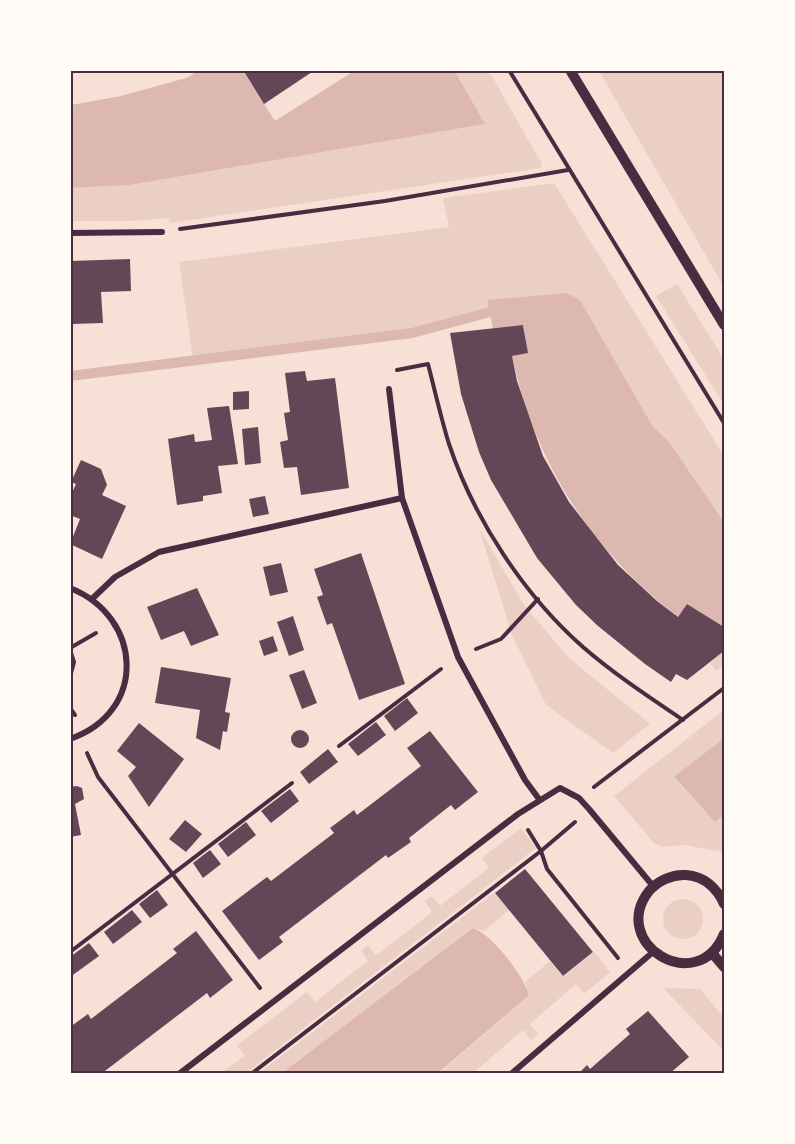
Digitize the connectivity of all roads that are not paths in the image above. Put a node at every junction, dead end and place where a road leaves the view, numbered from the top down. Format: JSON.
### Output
{"nodes":[{"id":1,"x":570,"y":70,"type":"edge"},
{"id":2,"x":162,"y":232,"type":"road end"},
{"id":3,"x":70,"y":233,"type":"edge"},
{"id":4,"x":724,"y":326,"type":"edge"},
{"id":5,"x":388,"y":389,"type":"road end"},
{"id":6,"x":402,"y":498,"type":"junction"},
{"id":7,"x":70,"y":588,"type":"edge"},
{"id":8,"x":93,"y":598,"type":"junction"},
{"id":9,"x":70,"y":739,"type":"edge"},
{"id":10,"x":539,"y":799,"type":"junction"},
{"id":11,"x":724,"y":880,"type":"edge"},
{"id":12,"x":653,"y":886,"type":"junction"},
{"id":13,"x":715,"y":888,"type":"junction"},
{"id":14,"x":724,"y":904,"type":"edge"},
{"id":15,"x":724,"y":934,"type":"edge"},
{"id":16,"x":653,"y":952,"type":"junction"},
{"id":17,"x":712,"y":953,"type":"junction"},
{"id":18,"x":724,"y":967,"type":"edge"},
{"id":19,"x":179,"y":1074,"type":"edge"},
{"id":20,"x":512,"y":1074,"type":"edge"}],
"edges":[{"from":1,"to":4,"type":"street"},
{"from":2,"to":3,"type":"street"},
{"from":5,"to":6,"type":"street"},
{"from":6,"to":8,"type":"street"},
{"from":6,"to":10,"type":"street"},
{"from":7,"to":8,"type":"street"},
{"from":8,"to":9,"type":"street"},
{"from":10,"to":12,"type":"street"},
{"from":10,"to":19,"type":"street"},
{"from":11,"to":13,"type":"street"},
{"from":12,"to":13,"type":"street"},
{"from":12,"to":16,"type":"street"},
{"from":13,"to":14,"type":"street"},
{"from":15,"to":17,"type":"street"},
{"from":16,"to":17,"type":"street"},
{"from":16,"to":20,"type":"street"},
{"from":17,"to":18,"type":"street"}]}
